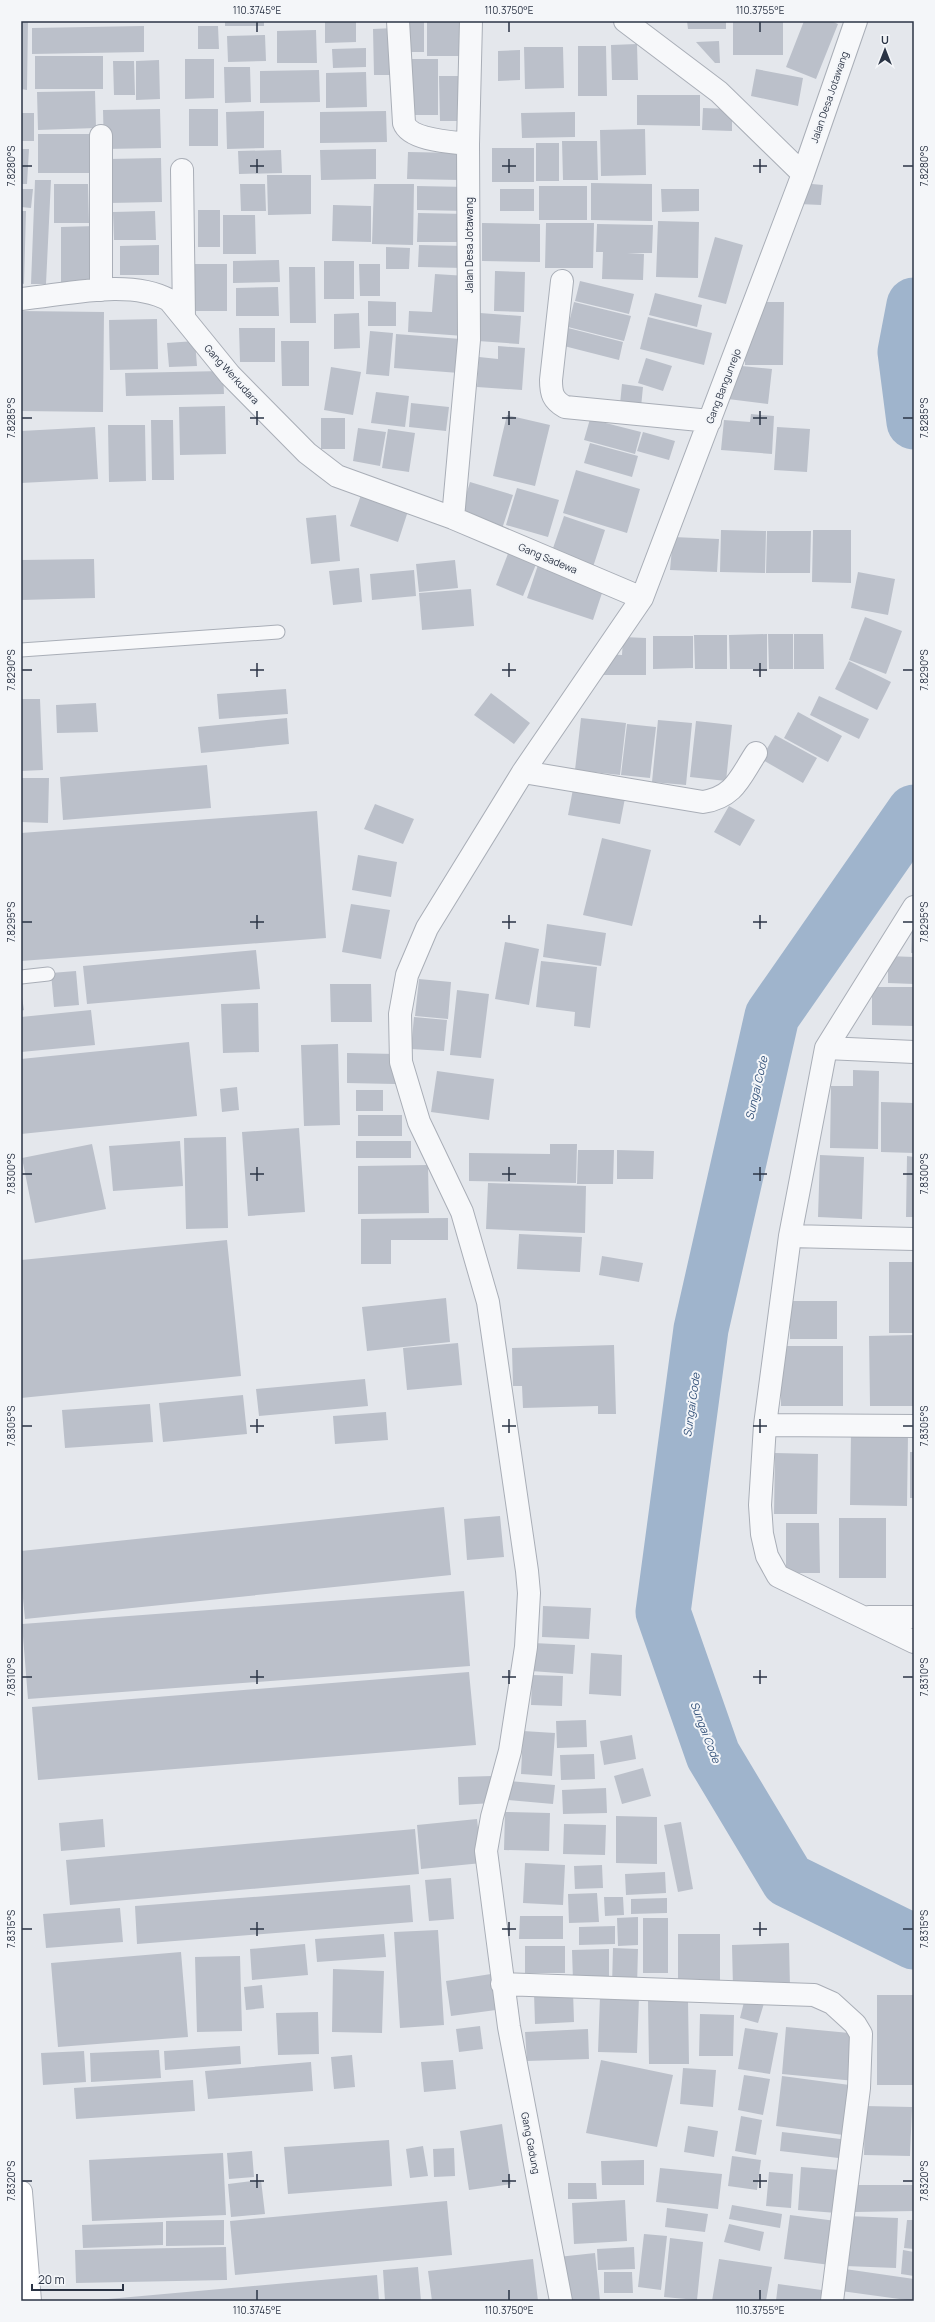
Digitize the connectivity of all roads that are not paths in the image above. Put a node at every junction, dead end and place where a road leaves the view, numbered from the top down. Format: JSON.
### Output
{"nodes":[{"id":1,"x":398,"y":21,"type":"edge"},
{"id":2,"x":471,"y":21,"type":"edge"},
{"id":3,"x":626,"y":21,"type":"edge"},
{"id":4,"x":856,"y":21,"type":"edge"},
{"id":5,"x":101,"y":136,"type":"dead end"},
{"id":6,"x":468,"y":144,"type":"junction"},
{"id":7,"x":182,"y":170,"type":"dead end"},
{"id":8,"x":803,"y":174,"type":"junction"},
{"id":9,"x":562,"y":281,"type":"dead end"},
{"id":10,"x":101,"y":290,"type":"junction"},
{"id":11,"x":21,"y":299,"type":"edge"},
{"id":12,"x":184,"y":318,"type":"junction"},
{"id":13,"x":710,"y":421,"type":"junction"},
{"id":14,"x":453,"y":518,"type":"junction"},
{"id":15,"x":642,"y":598,"type":"junction"},
{"id":16,"x":278,"y":632,"type":"dead end"},
{"id":17,"x":21,"y":650,"type":"edge"},
{"id":18,"x":756,"y":753,"type":"dead end"},
{"id":19,"x":523,"y":772,"type":"junction"},
{"id":20,"x":914,"y":907,"type":"edge"},
{"id":21,"x":48,"y":974,"type":"dead end"},
{"id":22,"x":21,"y":977,"type":"edge"},
{"id":23,"x":826,"y":1048,"type":"junction"},
{"id":24,"x":914,"y":1052,"type":"edge"},
{"id":25,"x":790,"y":1236,"type":"junction"},
{"id":26,"x":914,"y":1239,"type":"edge"},
{"id":27,"x":766,"y":1424,"type":"junction"},
{"id":28,"x":914,"y":1426,"type":"edge"},
{"id":29,"x":864,"y":1617,"type":"junction"},
{"id":30,"x":914,"y":1617,"type":"edge"},
{"id":31,"x":914,"y":1642,"type":"edge"},
{"id":32,"x":511,"y":1985,"type":"junction"},
{"id":33,"x":21,"y":2192,"type":"edge"},
{"id":34,"x":23,"y":2241,"type":"edge"},
{"id":35,"x":30,"y":2301,"type":"edge"},
{"id":36,"x":561,"y":2301,"type":"edge"},
{"id":37,"x":832,"y":2301,"type":"edge"}],
"edges":[{"from":1,"to":6,"type":"street"},
{"from":2,"to":6,"type":"street","name":"Jalan Desa Jotawang"},
{"from":3,"to":8,"type":"street"},
{"from":4,"to":8,"type":"street","name":"Jalan Desa Jotawang"},
{"from":5,"to":10,"type":"street"},
{"from":6,"to":14,"type":"street","name":"Jalan Desa Jotawang"},
{"from":7,"to":12,"type":"street"},
{"from":8,"to":13,"type":"street","name":"Gang Bangunrejo"},
{"from":9,"to":13,"type":"street"},
{"from":10,"to":11,"type":"street","name":"Gang Werkudara"},
{"from":10,"to":12,"type":"street","name":"Gang Werkudara"},
{"from":12,"to":14,"type":"street","name":"Gang Werkudara"},
{"from":13,"to":15,"type":"street","name":"Gang Bangunrejo"},
{"from":14,"to":15,"type":"street","name":"Gang Sadewa"},
{"from":15,"to":19,"type":"street","name":"Gang Bangunrejo"},
{"from":16,"to":17,"type":"lane"},
{"from":18,"to":19,"type":"street"},
{"from":19,"to":32,"type":"street","name":"Gang Gadung"},
{"from":20,"to":23,"type":"street"},
{"from":21,"to":22,"type":"lane"},
{"from":23,"to":24,"type":"street"},
{"from":23,"to":25,"type":"street"},
{"from":25,"to":26,"type":"street"},
{"from":25,"to":27,"type":"street"},
{"from":27,"to":28,"type":"street"},
{"from":27,"to":29,"type":"street"},
{"from":29,"to":30,"type":"street"},
{"from":29,"to":31,"type":"street"},
{"from":32,"to":36,"type":"street","name":"Gang Gadung"},
{"from":32,"to":37,"type":"street"},
{"from":33,"to":34,"type":"main road"},
{"from":34,"to":35,"type":"main road"}]}
